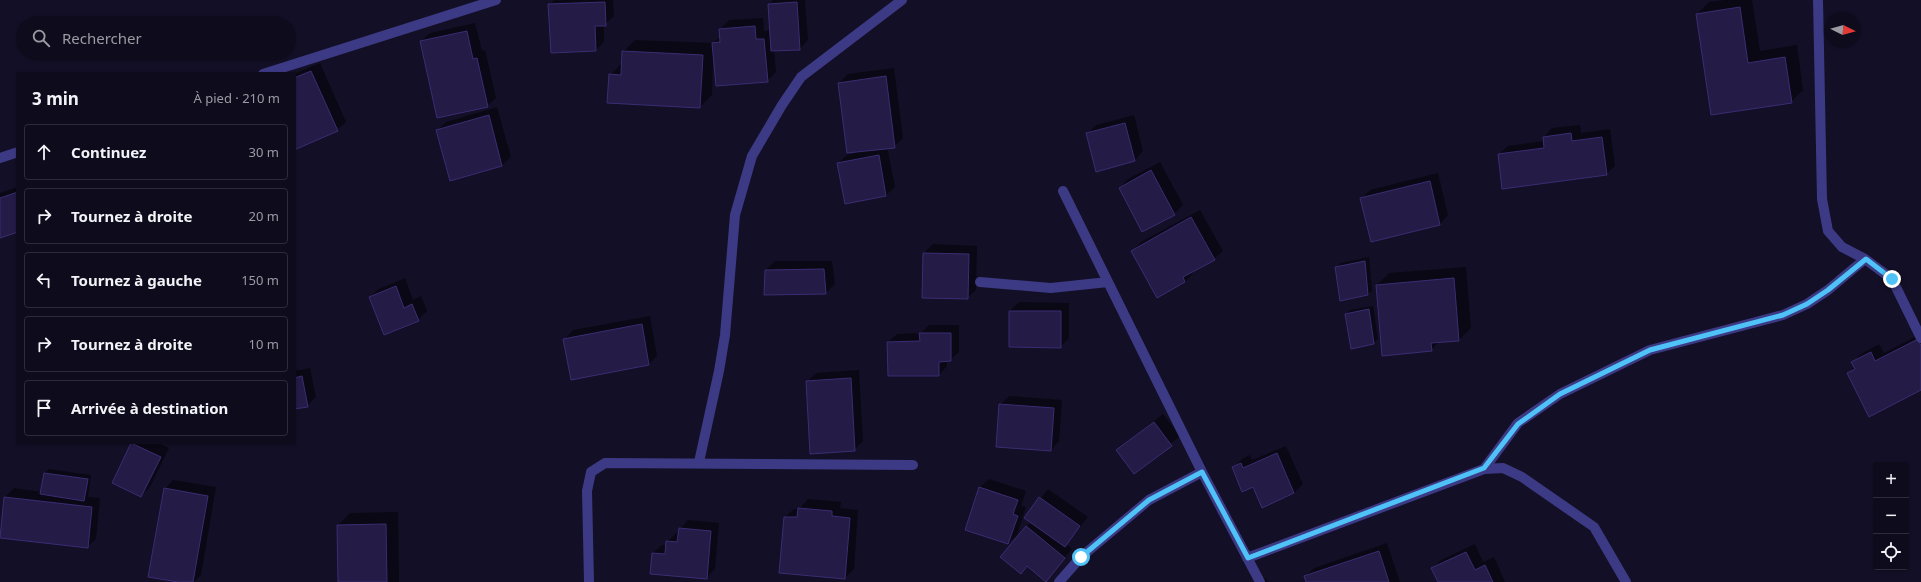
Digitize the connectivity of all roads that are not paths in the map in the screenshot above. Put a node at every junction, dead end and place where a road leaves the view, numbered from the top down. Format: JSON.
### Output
{"nodes":[{"id":1,"x":496,"y":0,"type":"edge"},
{"id":2,"x":902,"y":0,"type":"edge"},
{"id":3,"x":1818,"y":0,"type":"edge"},
{"id":4,"x":269,"y":72,"type":"edge"},
{"id":5,"x":16,"y":153,"type":"edge"},
{"id":6,"x":0,"y":158,"type":"edge"},
{"id":7,"x":1062,"y":191,"type":"dead end"},
{"id":8,"x":1866,"y":259,"type":"junction"},
{"id":9,"x":980,"y":282,"type":"dead end"},
{"id":10,"x":1108,"y":282,"type":"junction"},
{"id":11,"x":1921,"y":338,"type":"edge"},
{"id":12,"x":699,"y":462,"type":"junction"},
{"id":13,"x":914,"y":465,"type":"dead end"},
{"id":14,"x":1484,"y":468,"type":"junction"},
{"id":15,"x":1202,"y":472,"type":"junction"},
{"id":16,"x":1248,"y":558,"type":"junction"},
{"id":17,"x":589,"y":582,"type":"edge"},
{"id":18,"x":1059,"y":582,"type":"edge"},
{"id":19,"x":1260,"y":582,"type":"edge"},
{"id":20,"x":1626,"y":582,"type":"edge"}],
"edges":[{"from":1,"to":4,"type":"street"},
{"from":2,"to":12,"type":"street"},
{"from":3,"to":8,"type":"street"},
{"from":5,"to":6,"type":"street"},
{"from":7,"to":10,"type":"street"},
{"from":8,"to":11,"type":"street"},
{"from":8,"to":14,"type":"street"},
{"from":9,"to":10,"type":"street"},
{"from":10,"to":15,"type":"street"},
{"from":12,"to":13,"type":"street"},
{"from":12,"to":17,"type":"street"},
{"from":14,"to":16,"type":"street"},
{"from":14,"to":20,"type":"street"},
{"from":15,"to":16,"type":"street"},
{"from":15,"to":18,"type":"street"},
{"from":16,"to":19,"type":"street"}]}
